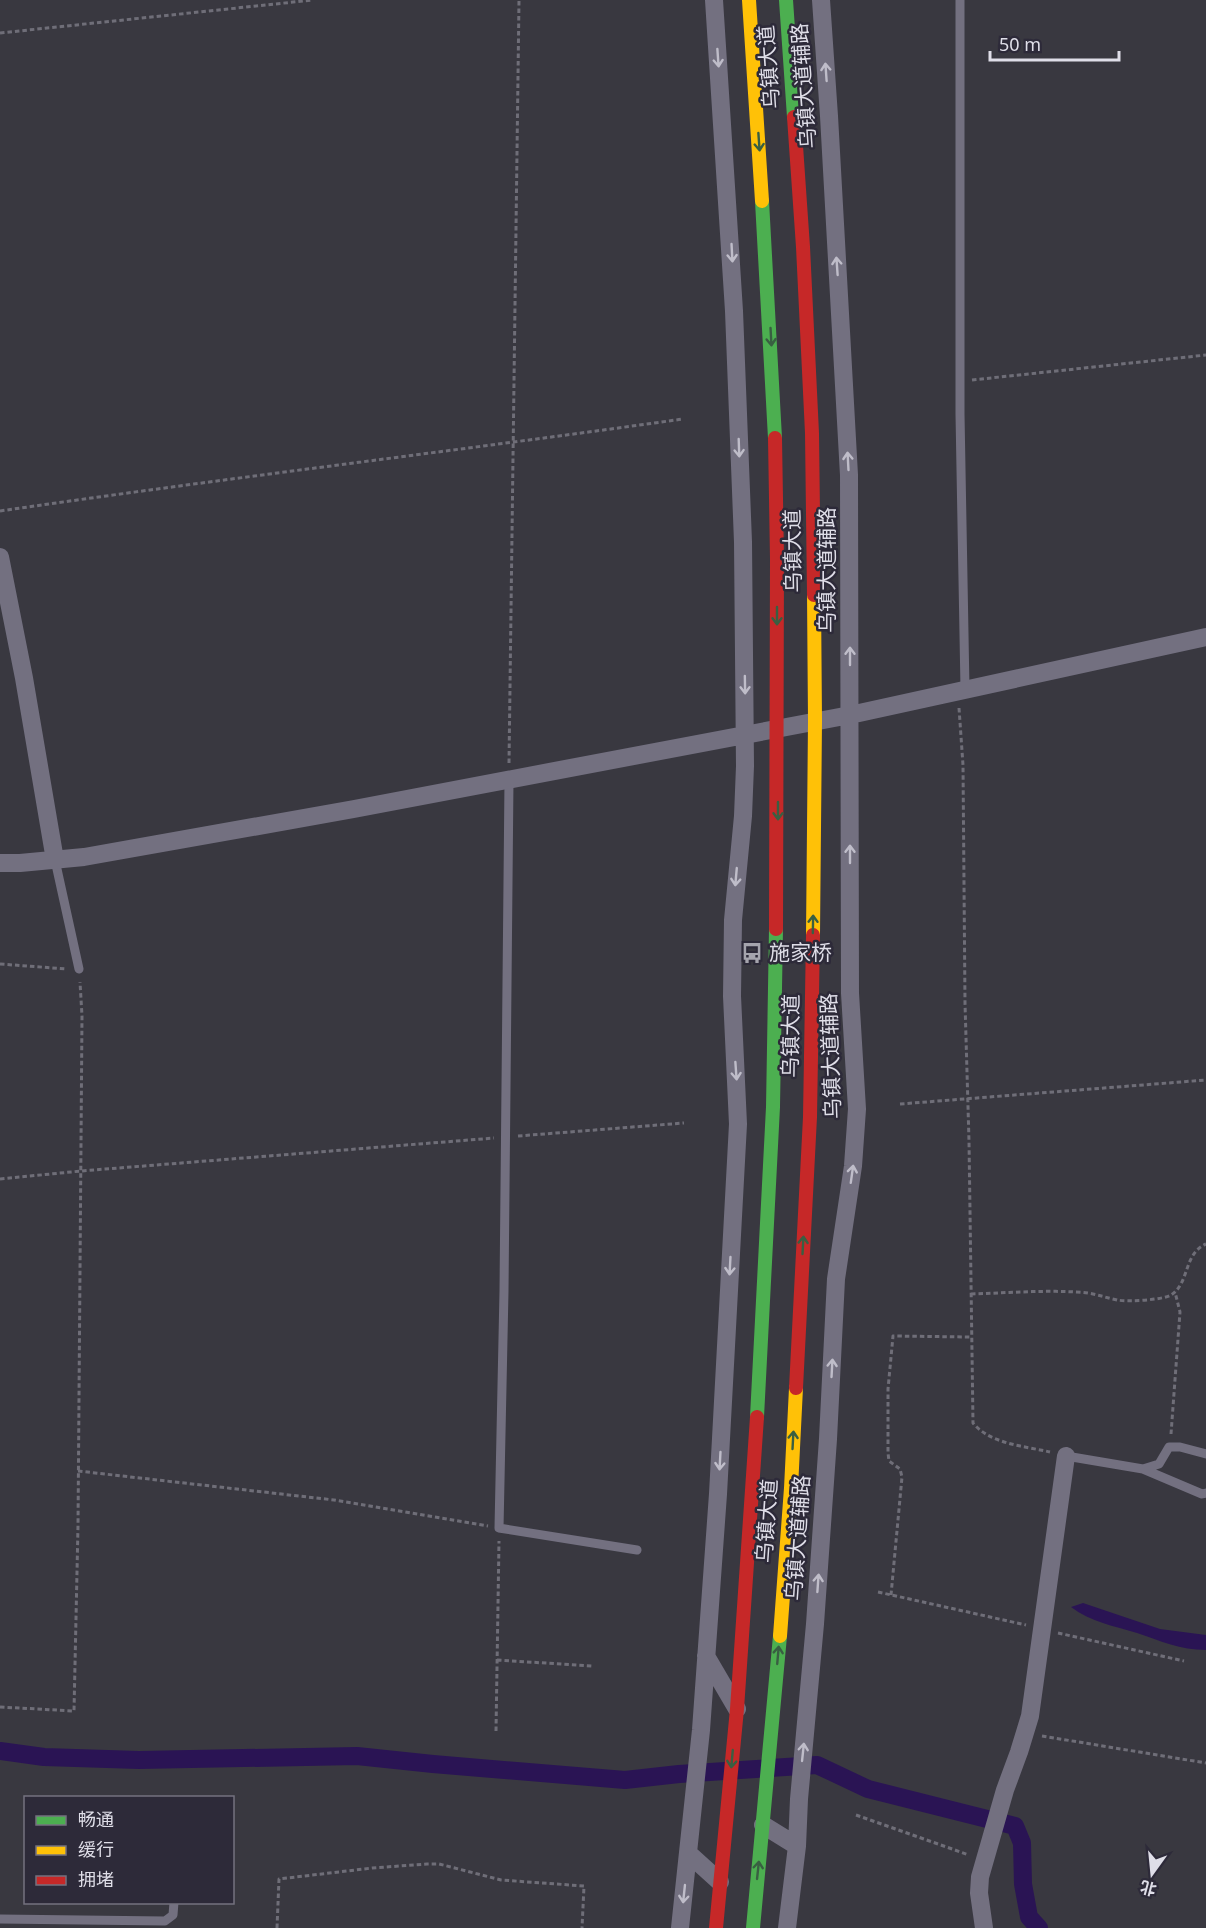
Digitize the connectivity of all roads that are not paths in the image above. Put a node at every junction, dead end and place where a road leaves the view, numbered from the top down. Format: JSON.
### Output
{"nodes":[{"id":1,"x":714,"y":0,"type":"edge"},
{"id":2,"x":749,"y":0,"type":"edge"},
{"id":3,"x":786,"y":0,"type":"edge"},
{"id":4,"x":821,"y":0,"type":"edge"},
{"id":5,"x":960,"y":0,"type":"edge"},
{"id":6,"x":0,"y":557,"type":"edge"},
{"id":7,"x":1206,"y":637,"type":"edge"},
{"id":8,"x":961,"y":690,"type":"junction"},
{"id":9,"x":850,"y":715,"type":"junction"},
{"id":10,"x":815,"y":720,"type":"junction"},
{"id":11,"x":777,"y":728,"type":"junction"},
{"id":12,"x":746,"y":735,"type":"junction"},
{"id":13,"x":509,"y":780,"type":"junction"},
{"id":14,"x":55,"y":860,"type":"junction"},
{"id":15,"x":0,"y":863,"type":"edge"},
{"id":16,"x":79,"y":969,"type":"road end"},
{"id":17,"x":1206,"y":1454,"type":"edge"},
{"id":18,"x":1066,"y":1456,"type":"joint"},
{"id":19,"x":1143,"y":1469,"type":"junction"},
{"id":20,"x":1206,"y":1494,"type":"edge"},
{"id":21,"x":637,"y":1550,"type":"dead end"},
{"id":22,"x":706,"y":1656,"type":"junction"},
{"id":23,"x":736,"y":1715,"type":"junction"},
{"id":24,"x":763,"y":1825,"type":"junction"},
{"id":25,"x":797,"y":1846,"type":"junction"},
{"id":26,"x":688,"y":1853,"type":"junction"},
{"id":27,"x":720,"y":1882,"type":"junction"},
{"id":28,"x":174,"y":1904,"type":"edge"},
{"id":29,"x":0,"y":1919,"type":"edge"},
{"id":30,"x":680,"y":1928,"type":"edge"},
{"id":31,"x":716,"y":1928,"type":"edge"},
{"id":32,"x":753,"y":1928,"type":"edge"},
{"id":33,"x":787,"y":1928,"type":"edge"},
{"id":34,"x":984,"y":1928,"type":"edge"}],
"edges":[{"from":1,"to":12,"type":"street","one_way":true},
{"from":2,"to":11,"type":"main road","name":"乌镇大道","one_way":true},
{"from":3,"to":10,"type":"main road","name":"乌镇大道"},
{"from":9,"to":4,"type":"street","name":"乌镇大道辅路","one_way":true},
{"from":5,"to":8,"type":"lane"},
{"from":6,"to":14,"type":"street"},
{"from":7,"to":8,"type":"street"},
{"from":8,"to":9,"type":"street"},
{"from":9,"to":10,"type":"street"},
{"from":25,"to":9,"type":"street","name":"乌镇大道辅路","one_way":true},
{"from":10,"to":11,"type":"street"},
{"from":24,"to":10,"type":"main road","name":"乌镇大道","one_way":true},
{"from":11,"to":12,"type":"street"},
{"from":11,"to":23,"type":"main road","name":"乌镇大道","one_way":true},
{"from":12,"to":13,"type":"street"},
{"from":12,"to":22,"type":"street","one_way":true},
{"from":13,"to":14,"type":"street"},
{"from":13,"to":21,"type":"lane"},
{"from":14,"to":15,"type":"street"},
{"from":14,"to":16,"type":"lane"},
{"from":17,"to":19,"type":"lane"},
{"from":18,"to":19,"type":"lane"},
{"from":18,"to":34,"type":"street"},
{"from":19,"to":20,"type":"lane"},
{"from":22,"to":23,"type":"street"},
{"from":22,"to":26,"type":"street"},
{"from":23,"to":27,"type":"main road","name":"乌镇大道","one_way":true},
{"from":24,"to":25,"type":"street"},
{"from":32,"to":24,"type":"main road","name":"乌镇大道","one_way":true},
{"from":25,"to":33,"type":"street","name":"乌镇大道辅路"},
{"from":26,"to":27,"type":"street"},
{"from":26,"to":30,"type":"street","one_way":true},
{"from":27,"to":31,"type":"main road","name":"乌镇大道"},
{"from":28,"to":29,"type":"lane"}]}
